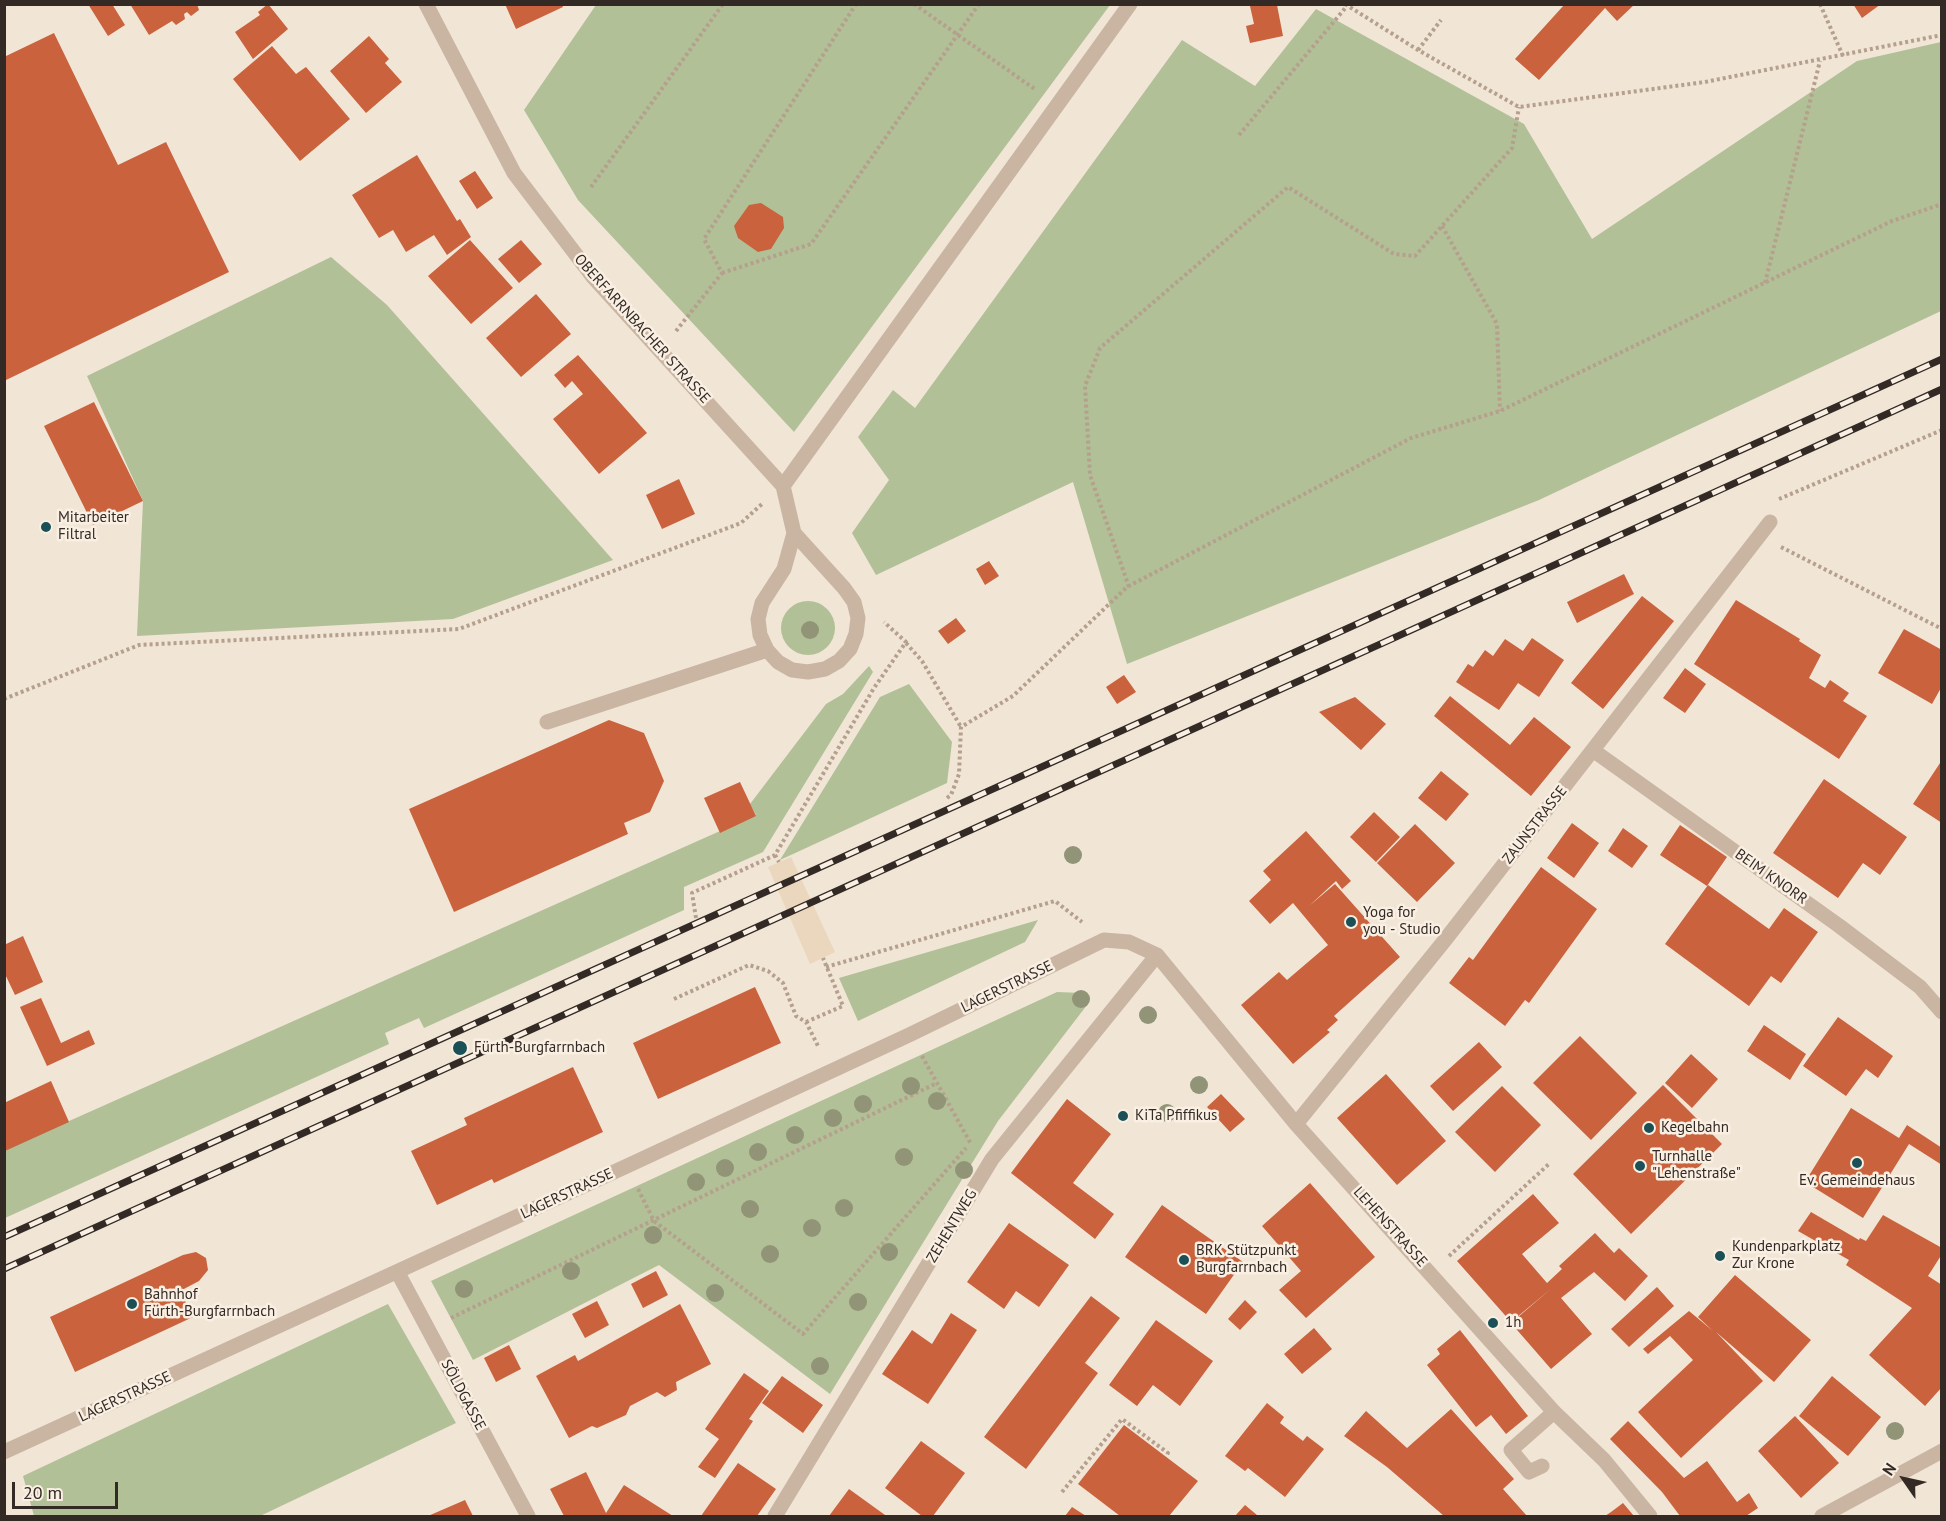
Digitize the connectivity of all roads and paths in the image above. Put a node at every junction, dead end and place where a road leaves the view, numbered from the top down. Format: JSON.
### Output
{"nodes":[{"id":1,"x":426,"y":4,"type":"edge"},
{"id":2,"x":723,"y":4,"type":"edge"},
{"id":3,"x":856,"y":4,"type":"edge"},
{"id":4,"x":914,"y":4,"type":"edge"},
{"id":5,"x":979,"y":4,"type":"edge"},
{"id":6,"x":1130,"y":4,"type":"edge"},
{"id":7,"x":1820,"y":4,"type":"edge"},
{"id":8,"x":1346,"y":5,"type":"edge"},
{"id":9,"x":1441,"y":20,"type":"dead end"},
{"id":10,"x":1941,"y":35,"type":"edge"},
{"id":11,"x":957,"y":36,"type":"junction"},
{"id":12,"x":1418,"y":50,"type":"junction"},
{"id":13,"x":1843,"y":56,"type":"junction"},
{"id":14,"x":1820,"y":61,"type":"junction"},
{"id":15,"x":1056,"y":105,"type":"junction"},
{"id":16,"x":1519,"y":107,"type":"junction"},
{"id":17,"x":1239,"y":135,"type":"dead end"},
{"id":18,"x":591,"y":188,"type":"dead end"},
{"id":19,"x":1941,"y":204,"type":"edge"},
{"id":20,"x":1442,"y":226,"type":"junction"},
{"id":21,"x":722,"y":273,"type":"junction"},
{"id":22,"x":1765,"y":283,"type":"junction"},
{"id":23,"x":660,"y":351,"type":"junction"},
{"id":24,"x":1500,"y":411,"type":"junction"},
{"id":25,"x":1941,"y":430,"type":"edge"},
{"id":26,"x":783,"y":486,"type":"junction"},
{"id":27,"x":1770,"y":522,"type":"joint"},
{"id":28,"x":794,"y":533,"type":"junction"},
{"id":29,"x":1759,"y":536,"type":"junction"},
{"id":30,"x":1129,"y":587,"type":"junction"},
{"id":31,"x":854,"y":602,"type":"junction"},
{"id":32,"x":1941,"y":629,"type":"edge"},
{"id":33,"x":906,"y":642,"type":"junction"},
{"id":34,"x":767,"y":650,"type":"junction"},
{"id":35,"x":4,"y":699,"type":"edge"},
{"id":36,"x":547,"y":722,"type":"dead end"},
{"id":37,"x":961,"y":728,"type":"junction"},
{"id":38,"x":1593,"y":751,"type":"junction"},
{"id":39,"x":947,"y":798,"type":"dead end"},
{"id":40,"x":775,"y":855,"type":"junction"},
{"id":41,"x":779,"y":862,"type":"dead end"},
{"id":42,"x":696,"y":918,"type":"dead end"},
{"id":43,"x":1104,"y":940,"type":"junction"},
{"id":44,"x":1157,"y":955,"type":"junction"},
{"id":45,"x":823,"y":958,"type":"dead end"},
{"id":46,"x":826,"y":967,"type":"junction"},
{"id":47,"x":674,"y":999,"type":"dead end"},
{"id":48,"x":1941,"y":1012,"type":"edge"},
{"id":49,"x":909,"y":1035,"type":"junction"},
{"id":50,"x":937,"y":1083,"type":"junction"},
{"id":51,"x":1296,"y":1124,"type":"junction"},
{"id":52,"x":1550,"y":1163,"type":"dead end"},
{"id":53,"x":627,"y":1166,"type":"junction"},
{"id":54,"x":654,"y":1221,"type":"junction"},
{"id":55,"x":1431,"y":1272,"type":"junction"},
{"id":56,"x":398,"y":1273,"type":"junction"},
{"id":57,"x":456,"y":1315,"type":"dead end"},
{"id":58,"x":1554,"y":1412,"type":"junction"},
{"id":59,"x":1941,"y":1451,"type":"edge"},
{"id":60,"x":4,"y":1452,"type":"edge"},
{"id":61,"x":1165,"y":1456,"type":"dead end"},
{"id":62,"x":1542,"y":1466,"type":"dead end"},
{"id":63,"x":1062,"y":1492,"type":"dead end"},
{"id":64,"x":528,"y":1516,"type":"edge"},
{"id":65,"x":775,"y":1516,"type":"edge"},
{"id":66,"x":1650,"y":1516,"type":"edge"},
{"id":67,"x":1822,"y":1516,"type":"edge"}],
"edges":[{"from":1,"to":23,"type":"street","name":"OBERFARRNBACHER STRASSE"},
{"from":2,"to":18,"type":"path"},
{"from":3,"to":21,"type":"path"},
{"from":4,"to":11,"type":"path"},
{"from":5,"to":11,"type":"path"},
{"from":6,"to":15,"type":"street"},
{"from":7,"to":13,"type":"path"},
{"from":8,"to":12,"type":"path"},
{"from":8,"to":17,"type":"path"},
{"from":9,"to":12,"type":"path"},
{"from":10,"to":13,"type":"path"},
{"from":11,"to":15,"type":"path"},
{"from":11,"to":21,"type":"path"},
{"from":12,"to":16,"type":"path"},
{"from":13,"to":14,"type":"path"},
{"from":14,"to":16,"type":"path"},
{"from":14,"to":22,"type":"path"},
{"from":15,"to":26,"type":"street"},
{"from":16,"to":20,"type":"path"},
{"from":19,"to":22,"type":"path"},
{"from":20,"to":24,"type":"path"},
{"from":20,"to":30,"type":"path"},
{"from":21,"to":23,"type":"path"},
{"from":22,"to":24,"type":"path"},
{"from":23,"to":26,"type":"street","name":"OBERFARRNBACHER STRASSE"},
{"from":24,"to":30,"type":"path"},
{"from":25,"to":27,"type":"path"},
{"from":26,"to":28,"type":"street","name":"OBERFARRNBACHER STRASSE"},
{"from":26,"to":35,"type":"path"},
{"from":27,"to":29,"type":"street","name":"ZAUNSTRASSE"},
{"from":28,"to":31,"type":"street","name":"OBERFARRNBACHER STRASSE"},
{"from":28,"to":34,"type":"street","name":"OBERFARRNBACHER STRASSE"},
{"from":29,"to":32,"type":"path"},
{"from":29,"to":38,"type":"street","name":"ZAUNSTRASSE"},
{"from":30,"to":37,"type":"path"},
{"from":31,"to":33,"type":"path"},
{"from":31,"to":34,"type":"street"},
{"from":33,"to":37,"type":"path"},
{"from":33,"to":40,"type":"path"},
{"from":34,"to":36,"type":"street"},
{"from":37,"to":39,"type":"path"},
{"from":38,"to":48,"type":"street","name":"BEIM KNORR"},
{"from":38,"to":51,"type":"street","name":"ZAUNSTRASSE"},
{"from":40,"to":41,"type":"path"},
{"from":40,"to":42,"type":"path"},
{"from":43,"to":44,"type":"street","name":"LEHENSTRASSE"},
{"from":43,"to":46,"type":"path"},
{"from":43,"to":49,"type":"street","name":"LAGERSTRASSE"},
{"from":44,"to":51,"type":"street","name":"LEHENSTRASSE"},
{"from":44,"to":65,"type":"street","name":"ZEHENTWEG"},
{"from":45,"to":46,"type":"path"},
{"from":46,"to":47,"type":"path"},
{"from":49,"to":50,"type":"path"},
{"from":49,"to":53,"type":"street","name":"LAGERSTRASSE"},
{"from":50,"to":54,"type":"path"},
{"from":50,"to":54,"type":"path"},
{"from":51,"to":55,"type":"street","name":"LEHENSTRASSE"},
{"from":52,"to":55,"type":"path"},
{"from":53,"to":54,"type":"path"},
{"from":53,"to":56,"type":"street","name":"LAGERSTRASSE"},
{"from":54,"to":57,"type":"path"},
{"from":55,"to":58,"type":"street","name":"LEHENSTRASSE"},
{"from":56,"to":60,"type":"street","name":"LAGERSTRASSE"},
{"from":56,"to":64,"type":"street","name":"SÖLDGASSE"},
{"from":58,"to":62,"type":"street"},
{"from":58,"to":66,"type":"street","name":"LEHENSTRASSE"},
{"from":59,"to":67,"type":"street"},
{"from":61,"to":63,"type":"path"}]}
